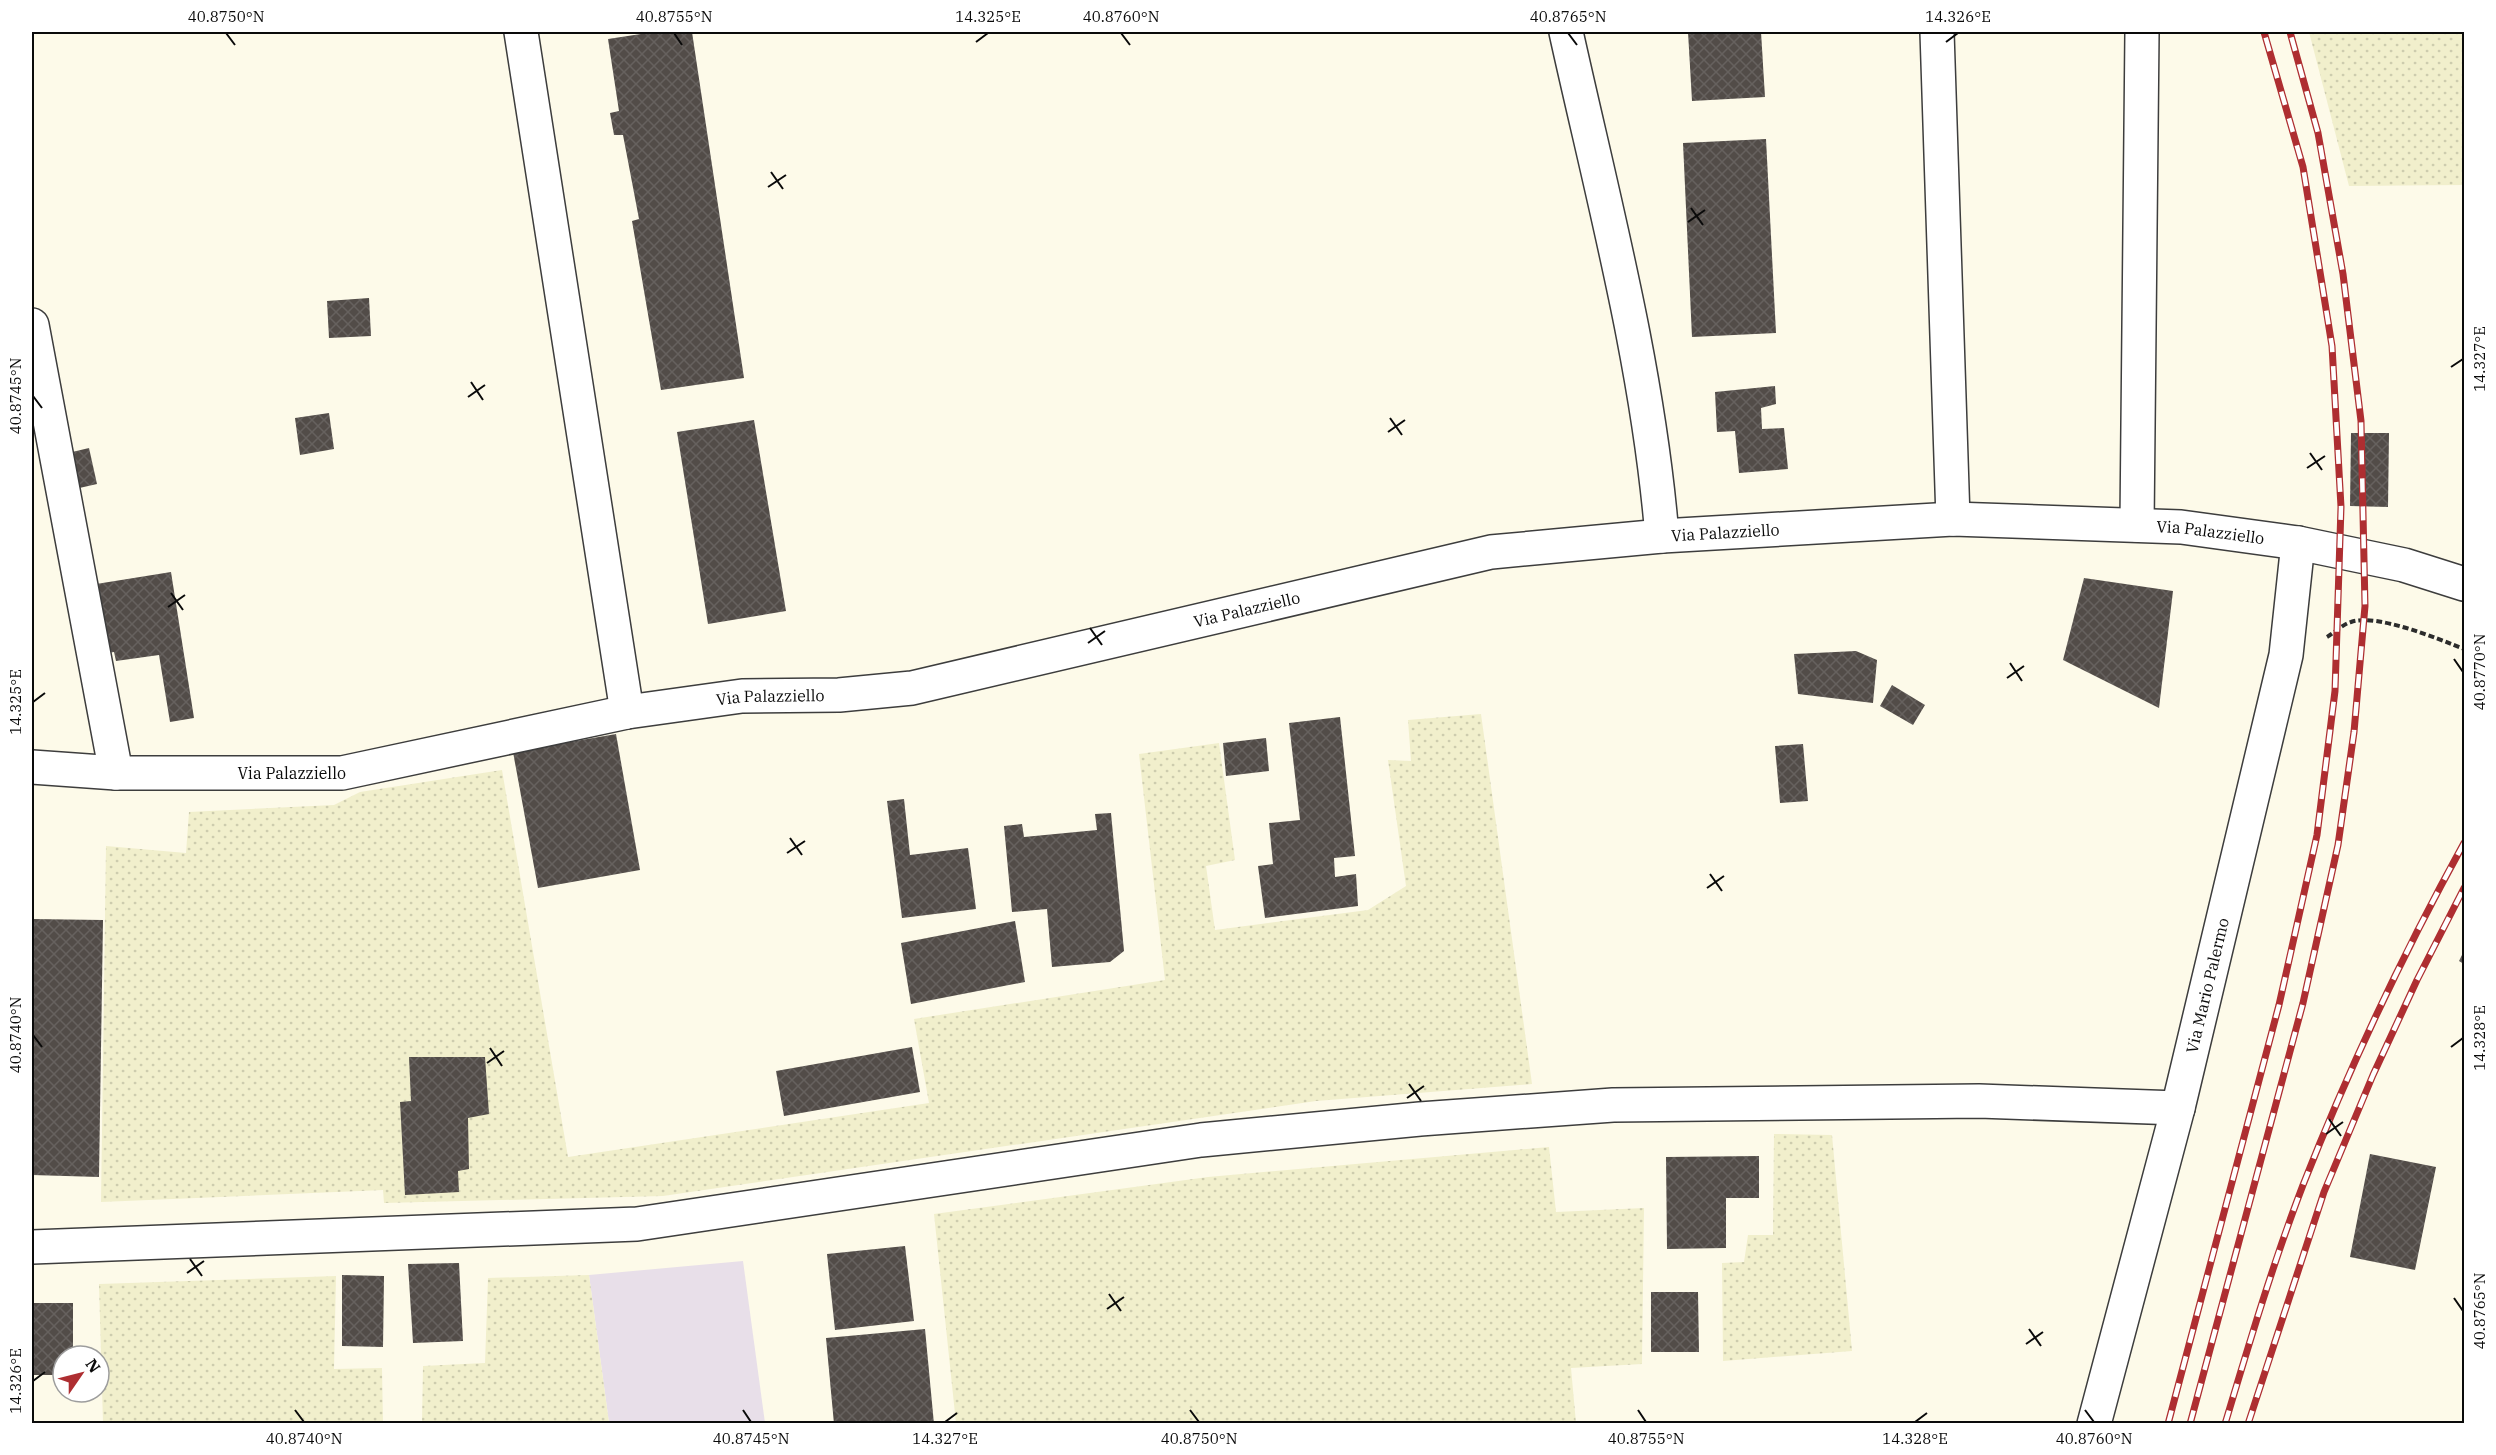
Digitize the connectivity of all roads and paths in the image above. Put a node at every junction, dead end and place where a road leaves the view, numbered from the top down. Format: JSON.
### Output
{"nodes":[{"id":1,"x":521,"y":32,"type":"edge"},
{"id":2,"x":1566,"y":32,"type":"edge"},
{"id":3,"x":1937,"y":32,"type":"edge"},
{"id":4,"x":2142,"y":32,"type":"edge"},
{"id":5,"x":32,"y":325,"type":"edge"},
{"id":6,"x":1953,"y":519,"type":"junction"},
{"id":7,"x":2137,"y":525,"type":"junction"},
{"id":8,"x":1662,"y":536,"type":"junction"},
{"id":9,"x":2298,"y":543,"type":"junction"},
{"id":10,"x":2464,"y":584,"type":"edge"},
{"id":11,"x":627,"y":712,"type":"junction"},
{"id":12,"x":32,"y":767,"type":"edge"},
{"id":13,"x":116,"y":773,"type":"junction"},
{"id":14,"x":2178,"y":1108,"type":"junction"},
{"id":15,"x":32,"y":1247,"type":"edge"},
{"id":16,"x":2094,"y":1424,"type":"edge"}],
"edges":[{"from":1,"to":11,"type":"street"},
{"from":2,"to":8,"type":"street"},
{"from":3,"to":6,"type":"street"},
{"from":4,"to":7,"type":"street"},
{"from":5,"to":13,"type":"street"},
{"from":6,"to":7,"type":"street","name":"Via Palazziello"},
{"from":6,"to":8,"type":"street","name":"Via Palazziello"},
{"from":7,"to":9,"type":"street","name":"Via Palazziello"},
{"from":8,"to":11,"type":"street","name":"Via Palazziello"},
{"from":9,"to":10,"type":"street","name":"Via Palazziello"},
{"from":9,"to":14,"type":"street","name":"Via Mario Palermo"},
{"from":11,"to":13,"type":"street","name":"Via Palazziello"},
{"from":12,"to":13,"type":"street","name":"Via Palazziello"},
{"from":14,"to":15,"type":"street"},
{"from":14,"to":16,"type":"street","name":"Via Mario Palermo"}]}
